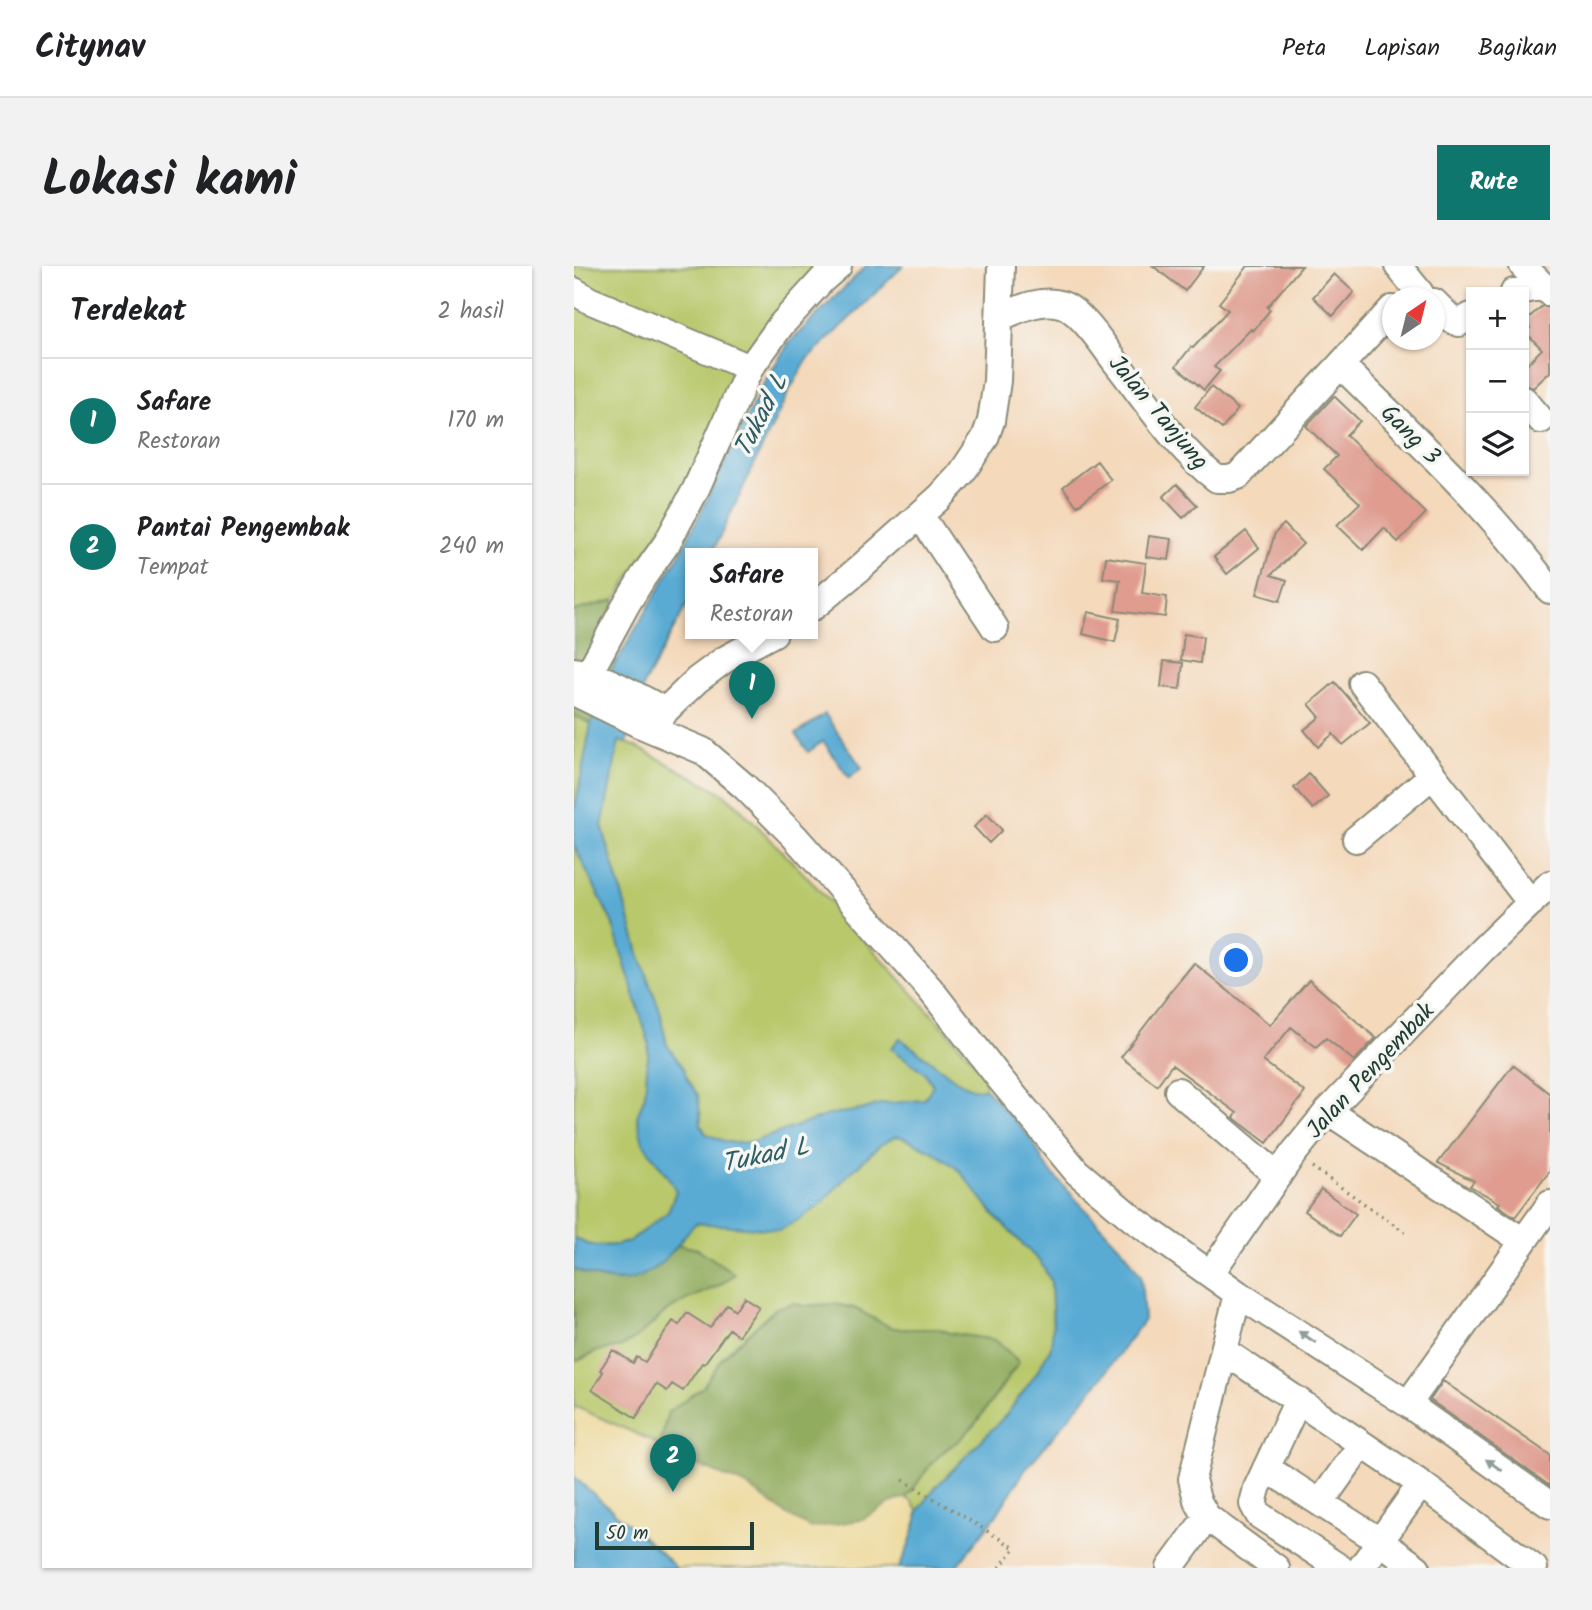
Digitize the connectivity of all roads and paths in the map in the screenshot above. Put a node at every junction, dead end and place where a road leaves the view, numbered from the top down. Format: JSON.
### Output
{"nodes":[{"id":1,"x":838,"y":266,"type":"edge"},
{"id":2,"x":1001,"y":266,"type":"edge"},
{"id":3,"x":1398,"y":266,"type":"edge"},
{"id":4,"x":1523,"y":266,"type":"edge"},
{"id":5,"x":1414,"y":287,"type":"edge"},
{"id":6,"x":1546,"y":290,"type":"edge"},
{"id":7,"x":574,"y":291,"type":"edge"},
{"id":8,"x":1445,"y":315,"type":"edge"},
{"id":9,"x":999,"y":318,"type":"junction"},
{"id":10,"x":1382,"y":320,"type":"edge"},
{"id":11,"x":1466,"y":326,"type":"edge"},
{"id":12,"x":750,"y":368,"type":"junction"},
{"id":13,"x":1352,"y":376,"type":"dead end"},
{"id":14,"x":1529,"y":406,"type":"edge"},
{"id":15,"x":1541,"y":420,"type":"dead end"},
{"id":16,"x":920,"y":515,"type":"junction"},
{"id":17,"x":1550,"y":590,"type":"edge"},
{"id":18,"x":818,"y":603,"type":"edge"},
{"id":19,"x":995,"y":628,"type":"dead end"},
{"id":20,"x":763,"y":639,"type":"edge"},
{"id":21,"x":586,"y":683,"type":"edge"},
{"id":22,"x":1362,"y":683,"type":"dead end"},
{"id":23,"x":651,"y":717,"type":"junction"},
{"id":24,"x":1433,"y":775,"type":"junction"},
{"id":25,"x":1356,"y":839,"type":"dead end"},
{"id":26,"x":1550,"y":884,"type":"edge"},
{"id":27,"x":1531,"y":903,"type":"junction"},
{"id":28,"x":1178,"y":1091,"type":"dead end"},
{"id":29,"x":1328,"y":1111,"type":"junction"},
{"id":30,"x":1293,"y":1154,"type":"junction"},
{"id":31,"x":1278,"y":1176,"type":"junction"},
{"id":32,"x":1549,"y":1208,"type":"edge"},
{"id":33,"x":1409,"y":1235,"type":"dead end"},
{"id":34,"x":1524,"y":1241,"type":"junction"},
{"id":35,"x":1210,"y":1274,"type":"junction"},
{"id":36,"x":1238,"y":1294,"type":"junction"},
{"id":37,"x":1224,"y":1351,"type":"junction"},
{"id":38,"x":1298,"y":1400,"type":"junction"},
{"id":39,"x":1408,"y":1404,"type":"junction"},
{"id":40,"x":1362,"y":1444,"type":"junction"},
{"id":41,"x":1266,"y":1468,"type":"junction"},
{"id":42,"x":903,"y":1480,"type":"dead end"},
{"id":43,"x":1421,"y":1485,"type":"junction"},
{"id":44,"x":1321,"y":1503,"type":"junction"},
{"id":45,"x":1550,"y":1505,"type":"edge"},
{"id":46,"x":1207,"y":1517,"type":"junction"},
{"id":47,"x":1381,"y":1542,"type":"junction"},
{"id":48,"x":999,"y":1568,"type":"edge"},
{"id":49,"x":1170,"y":1568,"type":"edge"},
{"id":50,"x":1276,"y":1568,"type":"edge"},
{"id":51,"x":1340,"y":1568,"type":"edge"},
{"id":52,"x":1361,"y":1568,"type":"edge"},
{"id":53,"x":1417,"y":1568,"type":"edge"},
{"id":54,"x":1534,"y":1568,"type":"edge"}],
"edges":[{"from":1,"to":12,"type":"street"},
{"from":2,"to":9,"type":"street"},
{"from":3,"to":5,"type":"street"},
{"from":4,"to":6,"type":"street"},
{"from":7,"to":12,"type":"street"},
{"from":8,"to":11,"type":"street"},
{"from":9,"to":10,"type":"street","name":"Jalan Tanjung"},
{"from":9,"to":16,"type":"street"},
{"from":12,"to":21,"type":"street"},
{"from":13,"to":17,"type":"street","name":"Gang 3"},
{"from":14,"to":15,"type":"street"},
{"from":16,"to":18,"type":"street"},
{"from":16,"to":19,"type":"street"},
{"from":20,"to":23,"type":"street"},
{"from":21,"to":23,"type":"street"},
{"from":22,"to":24,"type":"street"},
{"from":23,"to":35,"type":"street"},
{"from":24,"to":25,"type":"street"},
{"from":24,"to":27,"type":"street"},
{"from":26,"to":27,"type":"street","name":"Jalan Pengembak"},
{"from":27,"to":29,"type":"street","name":"Jalan Pengembak"},
{"from":28,"to":31,"type":"street"},
{"from":29,"to":30,"type":"street","name":"Jalan Pengembak"},
{"from":29,"to":34,"type":"street"},
{"from":30,"to":31,"type":"street","name":"Jalan Pengembak"},
{"from":30,"to":33,"type":"path"},
{"from":31,"to":35,"type":"street","name":"Jalan Pengembak"},
{"from":32,"to":34,"type":"street"},
{"from":34,"to":39,"type":"street"},
{"from":35,"to":36,"type":"street"},
{"from":36,"to":37,"type":"street"},
{"from":39,"to":36,"type":"street","one_way":true},
{"from":37,"to":38,"type":"street"},
{"from":37,"to":46,"type":"street"},
{"from":38,"to":40,"type":"street"},
{"from":38,"to":41,"type":"street"},
{"from":45,"to":39,"type":"street","one_way":true},
{"from":40,"to":43,"type":"street"},
{"from":40,"to":44,"type":"street"},
{"from":41,"to":44,"type":"street"},
{"from":41,"to":51,"type":"street"},
{"from":42,"to":48,"type":"path"},
{"from":43,"to":47,"type":"street"},
{"from":43,"to":54,"type":"street"},
{"from":44,"to":47,"type":"street"},
{"from":46,"to":49,"type":"street"},
{"from":46,"to":50,"type":"street"},
{"from":47,"to":52,"type":"street"},
{"from":47,"to":53,"type":"street"}]}
